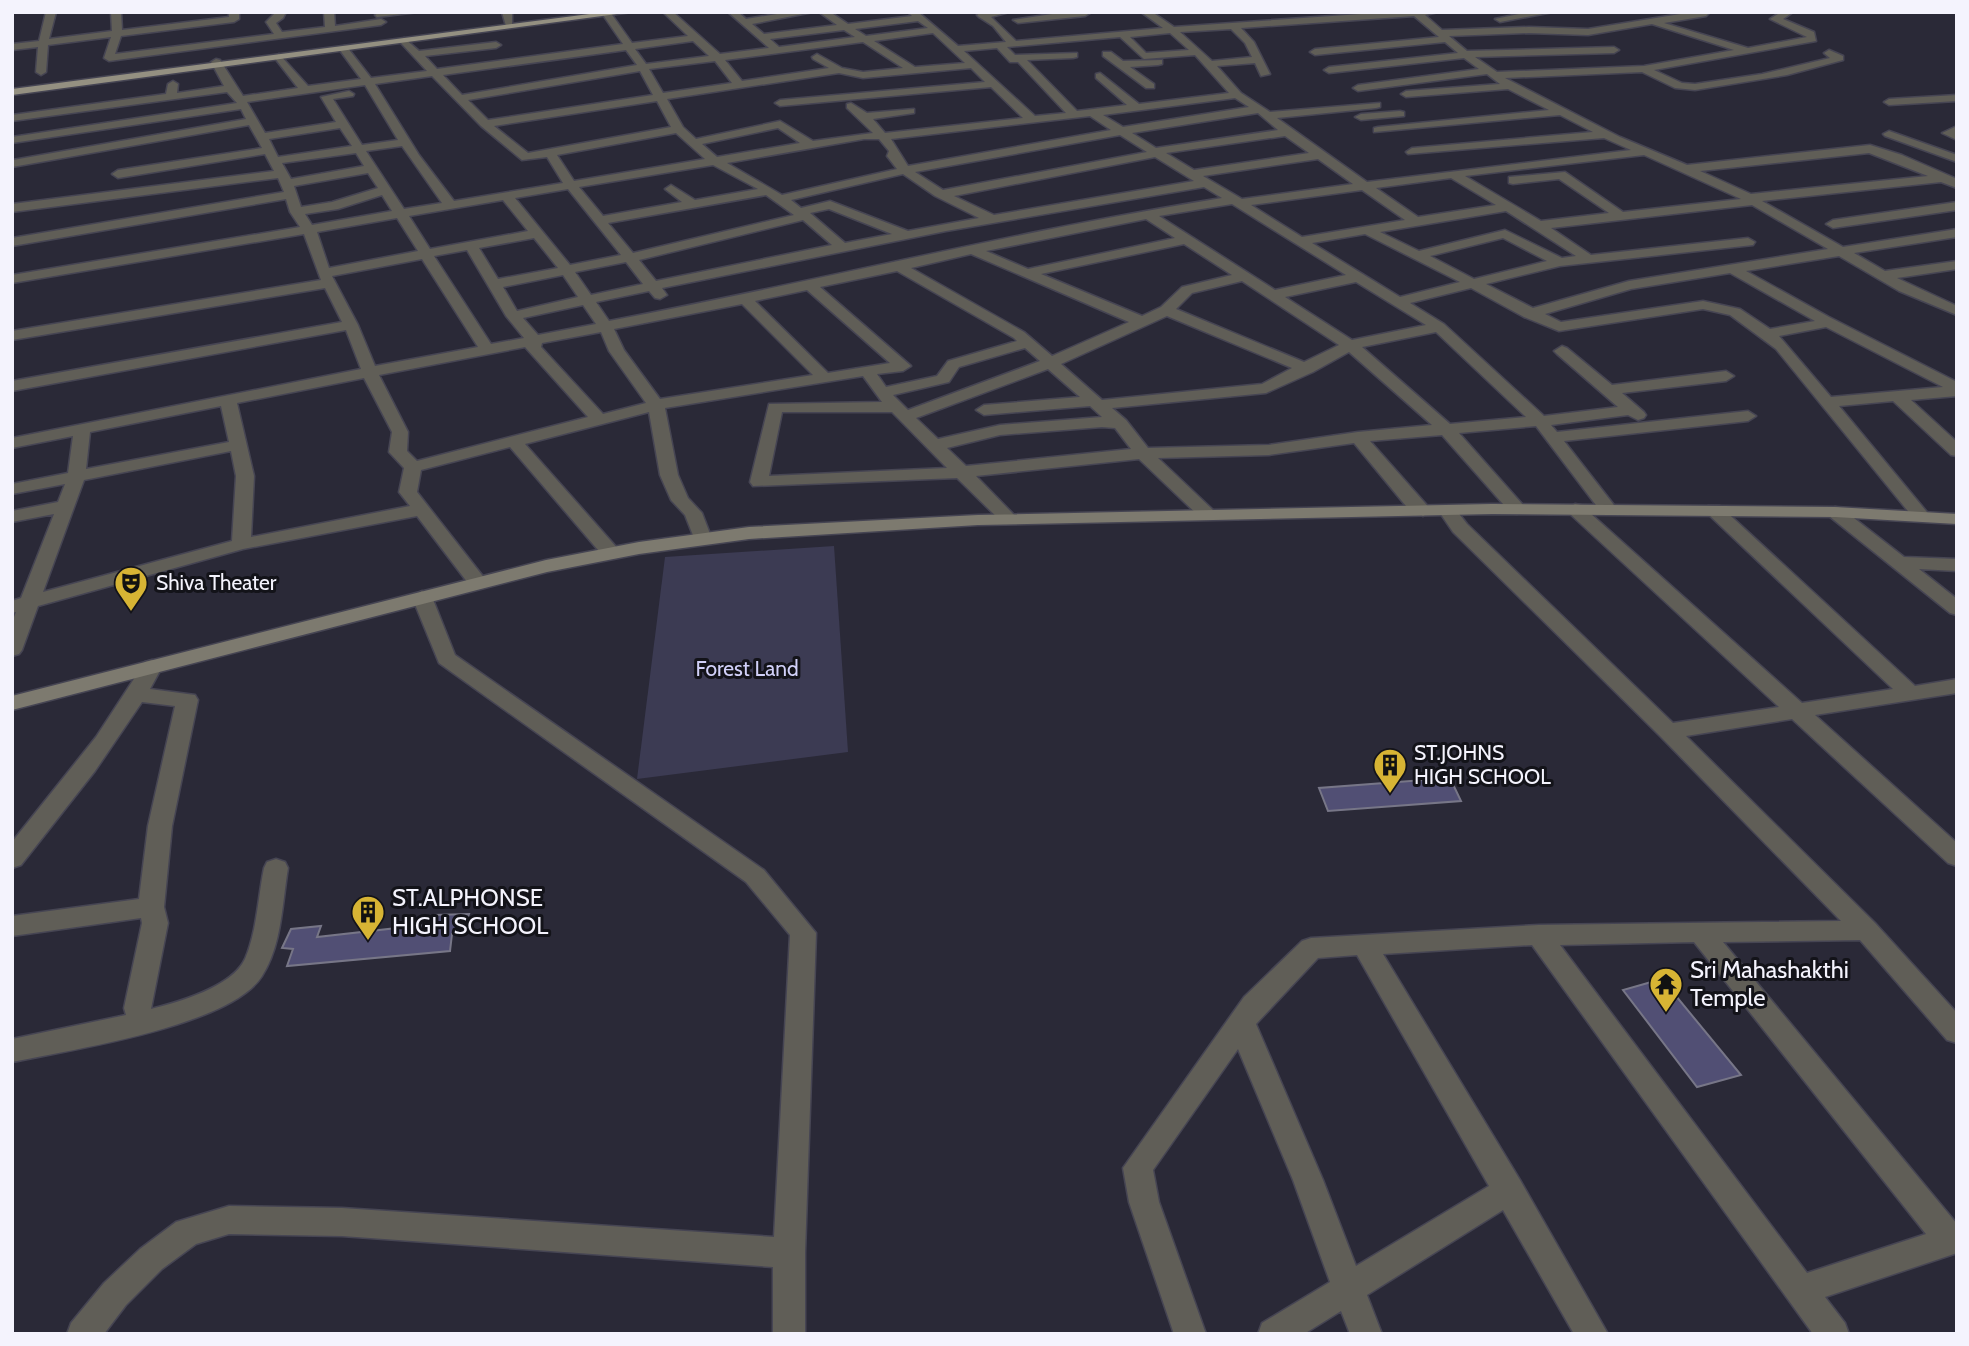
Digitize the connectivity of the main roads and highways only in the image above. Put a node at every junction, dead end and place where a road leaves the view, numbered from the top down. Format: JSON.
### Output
{"nodes":[{"id":1,"x":628,"y":12,"type":"edge"},
{"id":2,"x":604,"y":13,"type":"edge"},
{"id":3,"x":381,"y":43,"type":"junction"},
{"id":4,"x":217,"y":63,"type":"junction"},
{"id":5,"x":12,"y":90,"type":"edge"}],
"edges":[{"from":1,"to":2,"type":"main road"},
{"from":2,"to":3,"type":"main road"},
{"from":2,"to":3,"type":"main road"},
{"from":3,"to":4,"type":"main road"},
{"from":3,"to":4,"type":"main road"},
{"from":4,"to":5,"type":"main road"},
{"from":4,"to":5,"type":"main road"}]}
